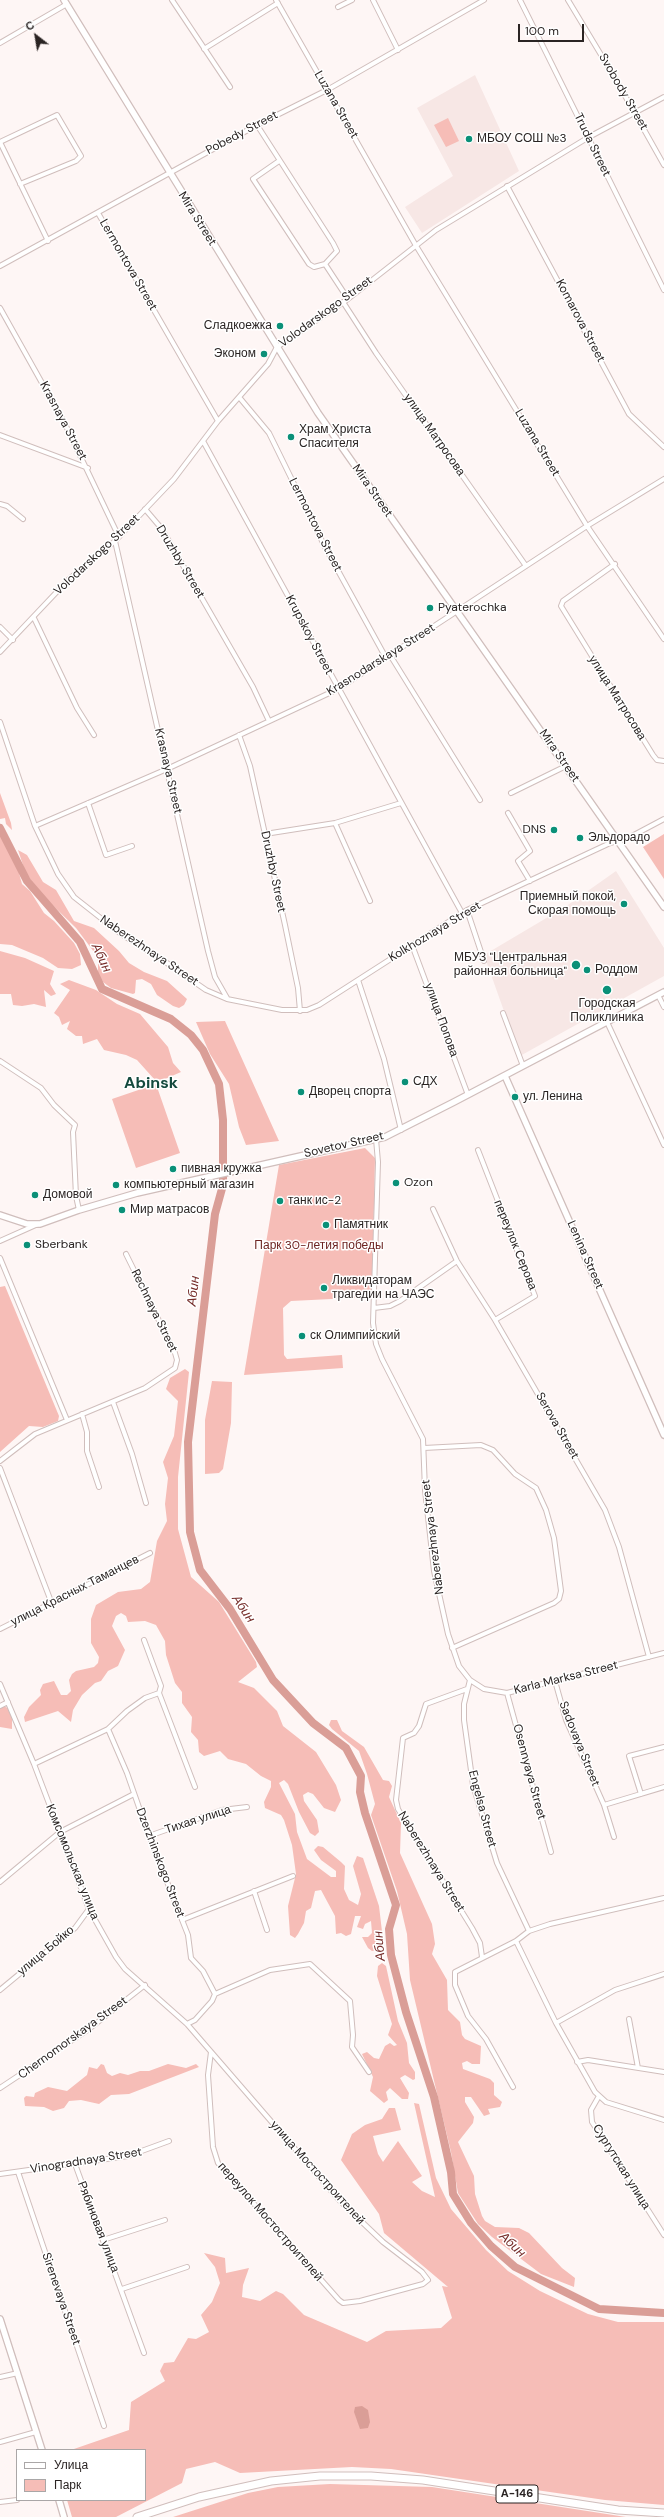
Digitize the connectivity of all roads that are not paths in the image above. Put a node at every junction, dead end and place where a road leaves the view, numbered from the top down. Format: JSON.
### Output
{"nodes":[{"id":1,"x":172,"y":0,"type":"edge"},
{"id":2,"x":352,"y":0,"type":"edge"},
{"id":3,"x":372,"y":0,"type":"edge"},
{"id":4,"x":484,"y":0,"type":"edge"},
{"id":5,"x":520,"y":0,"type":"edge"},
{"id":6,"x":568,"y":0,"type":"edge"},
{"id":7,"x":277,"y":1,"type":"edge"},
{"id":8,"x":65,"y":2,"type":"edge"},
{"id":9,"x":338,"y":7,"type":"dead end"},
{"id":10,"x":0,"y":43,"type":"edge"},
{"id":11,"x":204,"y":48,"type":"junction"},
{"id":12,"x":398,"y":50,"type":"junction"},
{"id":13,"x":230,"y":87,"type":"dead end"},
{"id":14,"x":327,"y":90,"type":"junction"},
{"id":15,"x":664,"y":97,"type":"edge"},
{"id":16,"x":635,"y":113,"type":"junction"},
{"id":17,"x":257,"y":125,"type":"junction"},
{"id":18,"x":589,"y":137,"type":"junction"},
{"id":19,"x":0,"y":142,"type":"edge"},
{"id":20,"x":280,"y":160,"type":"junction"},
{"id":21,"x":664,"y":165,"type":"edge"},
{"id":22,"x":169,"y":173,"type":"junction"},
{"id":23,"x":20,"y":184,"type":"junction"},
{"id":24,"x":508,"y":186,"type":"junction"},
{"id":25,"x":98,"y":213,"type":"junction"},
{"id":26,"x":48,"y":241,"type":"junction"},
{"id":27,"x":416,"y":244,"type":"junction"},
{"id":28,"x":325,"y":264,"type":"junction"},
{"id":29,"x":0,"y":266,"type":"edge"},
{"id":30,"x":664,"y":290,"type":"edge"},
{"id":31,"x":348,"y":299,"type":"junction"},
{"id":32,"x":343,"y":302,"type":"junction"},
{"id":33,"x":0,"y":308,"type":"edge"},
{"id":34,"x":277,"y":347,"type":"junction"},
{"id":35,"x":239,"y":396,"type":"junction"},
{"id":36,"x":218,"y":420,"type":"junction"},
{"id":37,"x":0,"y":435,"type":"edge"},
{"id":38,"x":203,"y":441,"type":"junction"},
{"id":39,"x":664,"y":447,"type":"edge"},
{"id":40,"x":88,"y":468,"type":"junction"},
{"id":41,"x":664,"y":479,"type":"edge"},
{"id":42,"x":0,"y":504,"type":"edge"},
{"id":43,"x":145,"y":509,"type":"junction"},
{"id":44,"x":23,"y":519,"type":"dead end"},
{"id":45,"x":587,"y":526,"type":"junction"},
{"id":46,"x":119,"y":537,"type":"junction"},
{"id":47,"x":115,"y":541,"type":"junction"},
{"id":48,"x":615,"y":564,"type":"junction"},
{"id":49,"x":526,"y":566,"type":"junction"},
{"id":50,"x":457,"y":613,"type":"junction"},
{"id":51,"x":34,"y":618,"type":"junction"},
{"id":52,"x":0,"y":627,"type":"edge"},
{"id":53,"x":664,"y":639,"type":"edge"},
{"id":54,"x":13,"y":640,"type":"junction"},
{"id":55,"x":0,"y":652,"type":"edge"},
{"id":56,"x":390,"y":655,"type":"junction"},
{"id":57,"x":386,"y":658,"type":"junction"},
{"id":58,"x":338,"y":689,"type":"junction"},
{"id":59,"x":269,"y":721,"type":"junction"},
{"id":60,"x":0,"y":722,"type":"edge"},
{"id":61,"x":94,"y":735,"type":"dead end"},
{"id":62,"x":239,"y":735,"type":"junction"},
{"id":63,"x":664,"y":761,"type":"edge"},
{"id":64,"x":566,"y":766,"type":"junction"},
{"id":65,"x":167,"y":769,"type":"junction"},
{"id":66,"x":511,"y":793,"type":"dead end"},
{"id":67,"x":480,"y":800,"type":"dead end"},
{"id":68,"x":88,"y":803,"type":"junction"},
{"id":69,"x":401,"y":803,"type":"junction"},
{"id":70,"x":508,"y":813,"type":"dead end"},
{"id":71,"x":664,"y":819,"type":"edge"},
{"id":72,"x":335,"y":823,"type":"junction"},
{"id":73,"x":35,"y":826,"type":"junction"},
{"id":74,"x":265,"y":834,"type":"junction"},
{"id":75,"x":619,"y":841,"type":"junction"},
{"id":76,"x":132,"y":846,"type":"dead end"},
{"id":77,"x":530,"y":881,"type":"junction"},
{"id":78,"x":370,"y":901,"type":"dead end"},
{"id":79,"x":664,"y":907,"type":"edge"},
{"id":80,"x":467,"y":910,"type":"junction"},
{"id":81,"x":462,"y":914,"type":"junction"},
{"id":82,"x":412,"y":945,"type":"junction"},
{"id":83,"x":484,"y":961,"type":"dead end"},
{"id":84,"x":358,"y":980,"type":"junction"},
{"id":85,"x":664,"y":992,"type":"edge"},
{"id":86,"x":658,"y":995,"type":"junction"},
{"id":87,"x":227,"y":999,"type":"junction"},
{"id":88,"x":664,"y":1006,"type":"edge"},
{"id":89,"x":300,"y":1011,"type":"junction"},
{"id":90,"x":503,"y":1013,"type":"dead end"},
{"id":91,"x":607,"y":1022,"type":"junction"},
{"id":92,"x":0,"y":1061,"type":"edge"},
{"id":93,"x":523,"y":1066,"type":"junction"},
{"id":94,"x":505,"y":1076,"type":"junction"},
{"id":95,"x":468,"y":1095,"type":"junction"},
{"id":96,"x":401,"y":1130,"type":"junction"},
{"id":97,"x":376,"y":1139,"type":"junction"},
{"id":98,"x":664,"y":1145,"type":"edge"},
{"id":99,"x":478,"y":1150,"type":"dead end"},
{"id":100,"x":433,"y":1209,"type":"dead end"},
{"id":101,"x":79,"y":1210,"type":"junction"},
{"id":102,"x":0,"y":1215,"type":"edge"},
{"id":103,"x":40,"y":1224,"type":"junction"},
{"id":104,"x":0,"y":1241,"type":"edge"},
{"id":105,"x":126,"y":1254,"type":"dead end"},
{"id":106,"x":0,"y":1258,"type":"edge"},
{"id":107,"x":457,"y":1261,"type":"junction"},
{"id":108,"x":374,"y":1308,"type":"junction"},
{"id":109,"x":495,"y":1320,"type":"junction"},
{"id":110,"x":113,"y":1402,"type":"junction"},
{"id":111,"x":82,"y":1414,"type":"junction"},
{"id":112,"x":67,"y":1420,"type":"junction"},
{"id":113,"x":664,"y":1435,"type":"edge"},
{"id":114,"x":424,"y":1448,"type":"junction"},
{"id":115,"x":0,"y":1461,"type":"edge"},
{"id":116,"x":0,"y":1468,"type":"edge"},
{"id":117,"x":99,"y":1486,"type":"dead end"},
{"id":118,"x":146,"y":1503,"type":"dead end"},
{"id":119,"x":150,"y":1553,"type":"dead end"},
{"id":120,"x":52,"y":1604,"type":"junction"},
{"id":121,"x":0,"y":1629,"type":"edge"},
{"id":122,"x":144,"y":1640,"type":"dead end"},
{"id":123,"x":452,"y":1648,"type":"junction"},
{"id":124,"x":664,"y":1653,"type":"edge"},
{"id":125,"x":649,"y":1657,"type":"junction"},
{"id":126,"x":470,"y":1680,"type":"junction"},
{"id":127,"x":555,"y":1681,"type":"junction"},
{"id":128,"x":0,"y":1684,"type":"edge"},
{"id":129,"x":467,"y":1690,"type":"junction"},
{"id":130,"x":159,"y":1692,"type":"junction"},
{"id":131,"x":507,"y":1693,"type":"junction"},
{"id":132,"x":8,"y":1702,"type":"junction"},
{"id":133,"x":0,"y":1706,"type":"edge"},
{"id":134,"x":108,"y":1729,"type":"junction"},
{"id":135,"x":664,"y":1747,"type":"edge"},
{"id":136,"x":34,"y":1764,"type":"junction"},
{"id":137,"x":195,"y":1787,"type":"dead end"},
{"id":138,"x":664,"y":1787,"type":"edge"},
{"id":139,"x":134,"y":1794,"type":"junction"},
{"id":140,"x":641,"y":1794,"type":"junction"},
{"id":141,"x":604,"y":1805,"type":"junction"},
{"id":142,"x":247,"y":1807,"type":"dead end"},
{"id":143,"x":60,"y":1832,"type":"junction"},
{"id":144,"x":149,"y":1836,"type":"junction"},
{"id":145,"x":614,"y":1837,"type":"dead end"},
{"id":146,"x":551,"y":1852,"type":"dead end"},
{"id":147,"x":293,"y":1876,"type":"dead end"},
{"id":148,"x":0,"y":1882,"type":"edge"},
{"id":149,"x":254,"y":1892,"type":"junction"},
{"id":150,"x":664,"y":1898,"type":"edge"},
{"id":151,"x":89,"y":1909,"type":"junction"},
{"id":152,"x":182,"y":1920,"type":"junction"},
{"id":153,"x":267,"y":1930,"type":"dead end"},
{"id":154,"x":529,"y":1931,"type":"junction"},
{"id":155,"x":516,"y":1941,"type":"junction"},
{"id":156,"x":482,"y":1957,"type":"junction"},
{"id":157,"x":664,"y":1974,"type":"edge"},
{"id":158,"x":145,"y":1985,"type":"junction"},
{"id":159,"x":0,"y":1990,"type":"edge"},
{"id":160,"x":215,"y":1994,"type":"junction"},
{"id":161,"x":629,"y":2019,"type":"dead end"},
{"id":162,"x":556,"y":2023,"type":"junction"},
{"id":163,"x":187,"y":2024,"type":"junction"},
{"id":164,"x":211,"y":2052,"type":"junction"},
{"id":165,"x":576,"y":2062,"type":"junction"},
{"id":166,"x":638,"y":2068,"type":"junction"},
{"id":167,"x":369,"y":2072,"type":"dead end"},
{"id":168,"x":664,"y":2072,"type":"edge"},
{"id":169,"x":513,"y":2087,"type":"dead end"},
{"id":170,"x":0,"y":2088,"type":"edge"},
{"id":171,"x":599,"y":2096,"type":"junction"},
{"id":172,"x":664,"y":2120,"type":"edge"},
{"id":173,"x":170,"y":2141,"type":"dead end"},
{"id":174,"x":76,"y":2164,"type":"junction"},
{"id":175,"x":18,"y":2172,"type":"junction"},
{"id":176,"x":0,"y":2174,"type":"edge"},
{"id":177,"x":165,"y":2220,"type":"dead end"},
{"id":178,"x":664,"y":2235,"type":"edge"},
{"id":179,"x":103,"y":2240,"type":"junction"},
{"id":180,"x":187,"y":2267,"type":"dead end"},
{"id":181,"x":423,"y":2284,"type":"joint"},
{"id":182,"x":122,"y":2289,"type":"junction"},
{"id":183,"x":0,"y":2319,"type":"edge"},
{"id":184,"x":144,"y":2353,"type":"dead end"},
{"id":185,"x":18,"y":2374,"type":"junction"},
{"id":186,"x":0,"y":2377,"type":"edge"},
{"id":187,"x":104,"y":2426,"type":"dead end"},
{"id":188,"x":36,"y":2432,"type":"junction"},
{"id":189,"x":0,"y":2442,"type":"edge"},
{"id":190,"x":42,"y":2449,"type":"edge"},
{"id":191,"x":16,"y":2500,"type":"edge"},
{"id":192,"x":59,"y":2501,"type":"edge"},
{"id":193,"x":0,"y":2502,"type":"edge"},
{"id":194,"x":664,"y":2513,"type":"edge"},
{"id":195,"x":64,"y":2516,"type":"edge"},
{"id":196,"x":137,"y":2517,"type":"edge"}],
"edges":[{"from":1,"to":11,"type":"street"},
{"from":2,"to":9,"type":"street"},
{"from":3,"to":12,"type":"street"},
{"from":4,"to":12,"type":"street","name":"Pobedy Street"},
{"from":5,"to":18,"type":"street","name":"Truda Street"},
{"from":6,"to":16,"type":"street","name":"Svobody Street"},
{"from":7,"to":11,"type":"street"},
{"from":7,"to":14,"type":"street","name":"Luzana Street"},
{"from":8,"to":10,"type":"street"},
{"from":8,"to":22,"type":"main road","name":"Mira Street"},
{"from":11,"to":13,"type":"street"},
{"from":12,"to":14,"type":"street","name":"Pobedy Street"},
{"from":14,"to":17,"type":"street","name":"Pobedy Street"},
{"from":14,"to":27,"type":"street","name":"Luzana Street"},
{"from":15,"to":16,"type":"street","name":"Volodarskogo Street"},
{"from":16,"to":18,"type":"street","name":"Volodarskogo Street"},
{"from":16,"to":21,"type":"street","name":"Svobody Street"},
{"from":17,"to":20,"type":"street"},
{"from":17,"to":22,"type":"street","name":"Pobedy Street"},
{"from":18,"to":24,"type":"street","name":"Volodarskogo Street"},
{"from":18,"to":30,"type":"street","name":"Truda Street"},
{"from":19,"to":23,"type":"street"},
{"from":19,"to":23,"type":"street"},
{"from":20,"to":28,"type":"street"},
{"from":20,"to":28,"type":"street"},
{"from":22,"to":25,"type":"street","name":"Pobedy Street"},
{"from":22,"to":34,"type":"main road","name":"Mira Street"},
{"from":23,"to":26,"type":"street"},
{"from":24,"to":27,"type":"street","name":"Volodarskogo Street"},
{"from":24,"to":39,"type":"street","name":"Komarova Street"},
{"from":25,"to":26,"type":"street","name":"Pobedy Street"},
{"from":25,"to":36,"type":"street","name":"Lermontova Street"},
{"from":26,"to":29,"type":"street","name":"Pobedy Street"},
{"from":27,"to":31,"type":"street","name":"Volodarskogo Street"},
{"from":27,"to":45,"type":"street","name":"Luzana Street"},
{"from":28,"to":31,"type":"street"},
{"from":31,"to":32,"type":"street","name":"Volodarskogo Street"},
{"from":32,"to":34,"type":"street","name":"Volodarskogo Street"},
{"from":32,"to":49,"type":"street","name":"улица Матросова"},
{"from":33,"to":40,"type":"street","name":"Krasnaya Street"},
{"from":34,"to":35,"type":"street","name":"Volodarskogo Street"},
{"from":34,"to":50,"type":"main road","name":"Mira Street"},
{"from":35,"to":36,"type":"street","name":"Volodarskogo Street"},
{"from":35,"to":57,"type":"street","name":"Lermontova Street"},
{"from":36,"to":38,"type":"street","name":"Volodarskogo Street"},
{"from":37,"to":40,"type":"street"},
{"from":38,"to":43,"type":"street","name":"Volodarskogo Street"},
{"from":38,"to":58,"type":"street","name":"Krupskoy Street"},
{"from":40,"to":46,"type":"street","name":"Krasnaya Street"},
{"from":41,"to":45,"type":"street","name":"Krasnodarskaya Street"},
{"from":42,"to":44,"type":"street"},
{"from":43,"to":46,"type":"street","name":"Volodarskogo Street"},
{"from":43,"to":59,"type":"street","name":"Druzhby Street"},
{"from":45,"to":48,"type":"street","name":"Luzana Street"},
{"from":45,"to":49,"type":"street","name":"Krasnodarskaya Street"},
{"from":46,"to":47,"type":"street","name":"Volodarskogo Street"},
{"from":47,"to":51,"type":"street","name":"Volodarskogo Street"},
{"from":47,"to":65,"type":"street","name":"Krasnaya Street"},
{"from":48,"to":53,"type":"street","name":"Luzana Street"},
{"from":48,"to":63,"type":"street","name":"улица Матросова"},
{"from":49,"to":50,"type":"street","name":"Krasnodarskaya Street"},
{"from":50,"to":56,"type":"street","name":"Krasnodarskaya Street"},
{"from":50,"to":64,"type":"main road","name":"Mira Street"},
{"from":51,"to":54,"type":"street","name":"Volodarskogo Street"},
{"from":51,"to":61,"type":"street"},
{"from":52,"to":54,"type":"street"},
{"from":54,"to":55,"type":"street","name":"Volodarskogo Street"},
{"from":56,"to":57,"type":"street","name":"Krasnodarskaya Street"},
{"from":56,"to":67,"type":"street"},
{"from":57,"to":58,"type":"street","name":"Krasnodarskaya Street"},
{"from":58,"to":59,"type":"street","name":"Krasnodarskaya Street"},
{"from":58,"to":69,"type":"street","name":"Krupskoy Street"},
{"from":59,"to":62,"type":"street","name":"Krasnodarskaya Street"},
{"from":60,"to":73,"type":"street","name":"Naberezhnaya Street"},
{"from":62,"to":65,"type":"street","name":"Krasnodarskaya Street"},
{"from":62,"to":74,"type":"street","name":"Druzhby Street"},
{"from":64,"to":66,"type":"street"},
{"from":64,"to":75,"type":"main road","name":"Mira Street"},
{"from":65,"to":68,"type":"street","name":"Krasnodarskaya Street"},
{"from":65,"to":87,"type":"street","name":"Krasnaya Street"},
{"from":68,"to":73,"type":"street","name":"Krasnodarskaya Street"},
{"from":68,"to":76,"type":"street"},
{"from":69,"to":72,"type":"street"},
{"from":69,"to":81,"type":"street","name":"Krupskoy Street"},
{"from":70,"to":77,"type":"street"},
{"from":71,"to":75,"type":"street","name":"Kolkhoznaya Street"},
{"from":72,"to":74,"type":"street"},
{"from":72,"to":78,"type":"street"},
{"from":73,"to":87,"type":"street","name":"Naberezhnaya Street"},
{"from":74,"to":89,"type":"street","name":"Druzhby Street"},
{"from":75,"to":77,"type":"street","name":"Kolkhoznaya Street"},
{"from":75,"to":79,"type":"main road","name":"Mira Street"},
{"from":77,"to":80,"type":"street","name":"Kolkhoznaya Street"},
{"from":80,"to":81,"type":"street","name":"Kolkhoznaya Street"},
{"from":80,"to":83,"type":"street"},
{"from":81,"to":82,"type":"street","name":"Kolkhoznaya Street"},
{"from":82,"to":84,"type":"street","name":"Kolkhoznaya Street"},
{"from":82,"to":95,"type":"street","name":"улица Попова"},
{"from":84,"to":89,"type":"street","name":"Kolkhoznaya Street"},
{"from":84,"to":96,"type":"street"},
{"from":85,"to":86,"type":"main road","name":"Sovetov Street"},
{"from":86,"to":88,"type":"street"},
{"from":86,"to":91,"type":"main road","name":"Sovetov Street"},
{"from":87,"to":89,"type":"street","name":"Kolkhoznaya Street"},
{"from":90,"to":93,"type":"street"},
{"from":91,"to":93,"type":"main road","name":"Sovetov Street"},
{"from":91,"to":98,"type":"street"},
{"from":92,"to":101,"type":"street"},
{"from":93,"to":94,"type":"main road","name":"Sovetov Street"},
{"from":94,"to":95,"type":"main road","name":"Sovetov Street"},
{"from":94,"to":113,"type":"main road","name":"Lenina Street"},
{"from":95,"to":96,"type":"main road","name":"Sovetov Street"},
{"from":96,"to":97,"type":"main road","name":"Sovetov Street"},
{"from":97,"to":101,"type":"main road","name":"Sovetov Street"},
{"from":97,"to":108,"type":"street","name":"Naberezhnaya Street"},
{"from":99,"to":109,"type":"street","name":"переулок Серова"},
{"from":100,"to":107,"type":"street","name":"Serova Street"},
{"from":101,"to":103,"type":"main road","name":"Sovetov Street"},
{"from":102,"to":103,"type":"main road","name":"Sovetov Street"},
{"from":103,"to":104,"type":"street"},
{"from":105,"to":110,"type":"street","name":"Rechnaya Street"},
{"from":106,"to":112,"type":"street"},
{"from":107,"to":108,"type":"street"},
{"from":107,"to":109,"type":"street","name":"Serova Street"},
{"from":108,"to":114,"type":"street","name":"Naberezhnaya Street"},
{"from":109,"to":125,"type":"street","name":"Serova Street"},
{"from":110,"to":111,"type":"street"},
{"from":110,"to":118,"type":"street"},
{"from":111,"to":112,"type":"street"},
{"from":111,"to":117,"type":"street"},
{"from":112,"to":115,"type":"street"},
{"from":114,"to":123,"type":"street","name":"Naberezhnaya Street"},
{"from":114,"to":123,"type":"street"},
{"from":116,"to":120,"type":"street"},
{"from":119,"to":120,"type":"street","name":"улица Красных Таманцев"},
{"from":120,"to":121,"type":"street","name":"улица Красных Таманцев"},
{"from":122,"to":130,"type":"street"},
{"from":123,"to":126,"type":"street","name":"Naberezhnaya Street"},
{"from":124,"to":125,"type":"street","name":"Karla Marksa Street"},
{"from":125,"to":127,"type":"street","name":"Karla Marksa Street"},
{"from":126,"to":129,"type":"street","name":"Engelsa Street"},
{"from":126,"to":131,"type":"street","name":"Karla Marksa Street"},
{"from":127,"to":131,"type":"street","name":"Karla Marksa Street"},
{"from":127,"to":141,"type":"street","name":"Sadovaya Street"},
{"from":128,"to":132,"type":"street","name":"Комсомольская улица"},
{"from":129,"to":154,"type":"street","name":"Engelsa Street"},
{"from":129,"to":156,"type":"street","name":"Naberezhnaya Street"},
{"from":130,"to":134,"type":"street"},
{"from":130,"to":137,"type":"street"},
{"from":131,"to":146,"type":"street","name":"Osennyaya Street"},
{"from":132,"to":133,"type":"street"},
{"from":132,"to":136,"type":"street","name":"Комсомольская улица"},
{"from":134,"to":136,"type":"street"},
{"from":134,"to":139,"type":"street","name":"Dzerzhinskogo Street"},
{"from":135,"to":140,"type":"street"},
{"from":136,"to":143,"type":"street","name":"Комсомольская улица"},
{"from":138,"to":140,"type":"street"},
{"from":139,"to":143,"type":"street"},
{"from":139,"to":144,"type":"street","name":"Dzerzhinskogo Street"},
{"from":140,"to":141,"type":"street"},
{"from":141,"to":145,"type":"street","name":"Sadovaya Street"},
{"from":142,"to":144,"type":"street","name":"Тихая улица"},
{"from":143,"to":148,"type":"street"},
{"from":143,"to":151,"type":"street","name":"Комсомольская улица"},
{"from":144,"to":152,"type":"street","name":"Dzerzhinskogo Street"},
{"from":147,"to":149,"type":"street"},
{"from":149,"to":152,"type":"street"},
{"from":149,"to":153,"type":"street"},
{"from":150,"to":154,"type":"street"},
{"from":151,"to":158,"type":"street","name":"Комсомольская улица"},
{"from":151,"to":159,"type":"street","name":"улица Бойко"},
{"from":152,"to":160,"type":"street","name":"Dzerzhinskogo Street"},
{"from":154,"to":155,"type":"street"},
{"from":155,"to":156,"type":"street"},
{"from":155,"to":162,"type":"street"},
{"from":156,"to":169,"type":"street"},
{"from":157,"to":162,"type":"street"},
{"from":158,"to":163,"type":"street","name":"Комсомольская улица"},
{"from":158,"to":170,"type":"street","name":"Chernomorskaya Street"},
{"from":160,"to":163,"type":"street"},
{"from":160,"to":167,"type":"street"},
{"from":161,"to":166,"type":"street"},
{"from":162,"to":165,"type":"street"},
{"from":163,"to":164,"type":"street","name":"Комсомольская улица"},
{"from":164,"to":181,"type":"street","name":"улица Мостостроителей"},
{"from":164,"to":181,"type":"street","name":"переулок Мостостроителей"},
{"from":165,"to":166,"type":"street"},
{"from":165,"to":171,"type":"street"},
{"from":166,"to":168,"type":"street"},
{"from":171,"to":172,"type":"street"},
{"from":171,"to":178,"type":"street","name":"Сургутская улица"},
{"from":173,"to":174,"type":"street","name":"Vinogradnaya Street"},
{"from":174,"to":175,"type":"street","name":"Vinogradnaya Street"},
{"from":174,"to":179,"type":"street","name":"Рябиновая улица"},
{"from":175,"to":176,"type":"street","name":"Vinogradnaya Street"},
{"from":175,"to":187,"type":"street","name":"Sirenevaya Street"},
{"from":177,"to":179,"type":"street"},
{"from":179,"to":182,"type":"street","name":"Рябиновая улица"},
{"from":180,"to":182,"type":"street","name":"Рябиновая улица"},
{"from":182,"to":184,"type":"street","name":"Рябиновая улица"},
{"from":183,"to":185,"type":"main road"},
{"from":185,"to":186,"type":"street"},
{"from":185,"to":188,"type":"main road"},
{"from":188,"to":189,"type":"street"},
{"from":188,"to":190,"type":"main road"},
{"from":191,"to":193,"type":"street"},
{"from":192,"to":195,"type":"main road"},
{"from":194,"to":196,"type":"highway","number":"А-146"}]}
